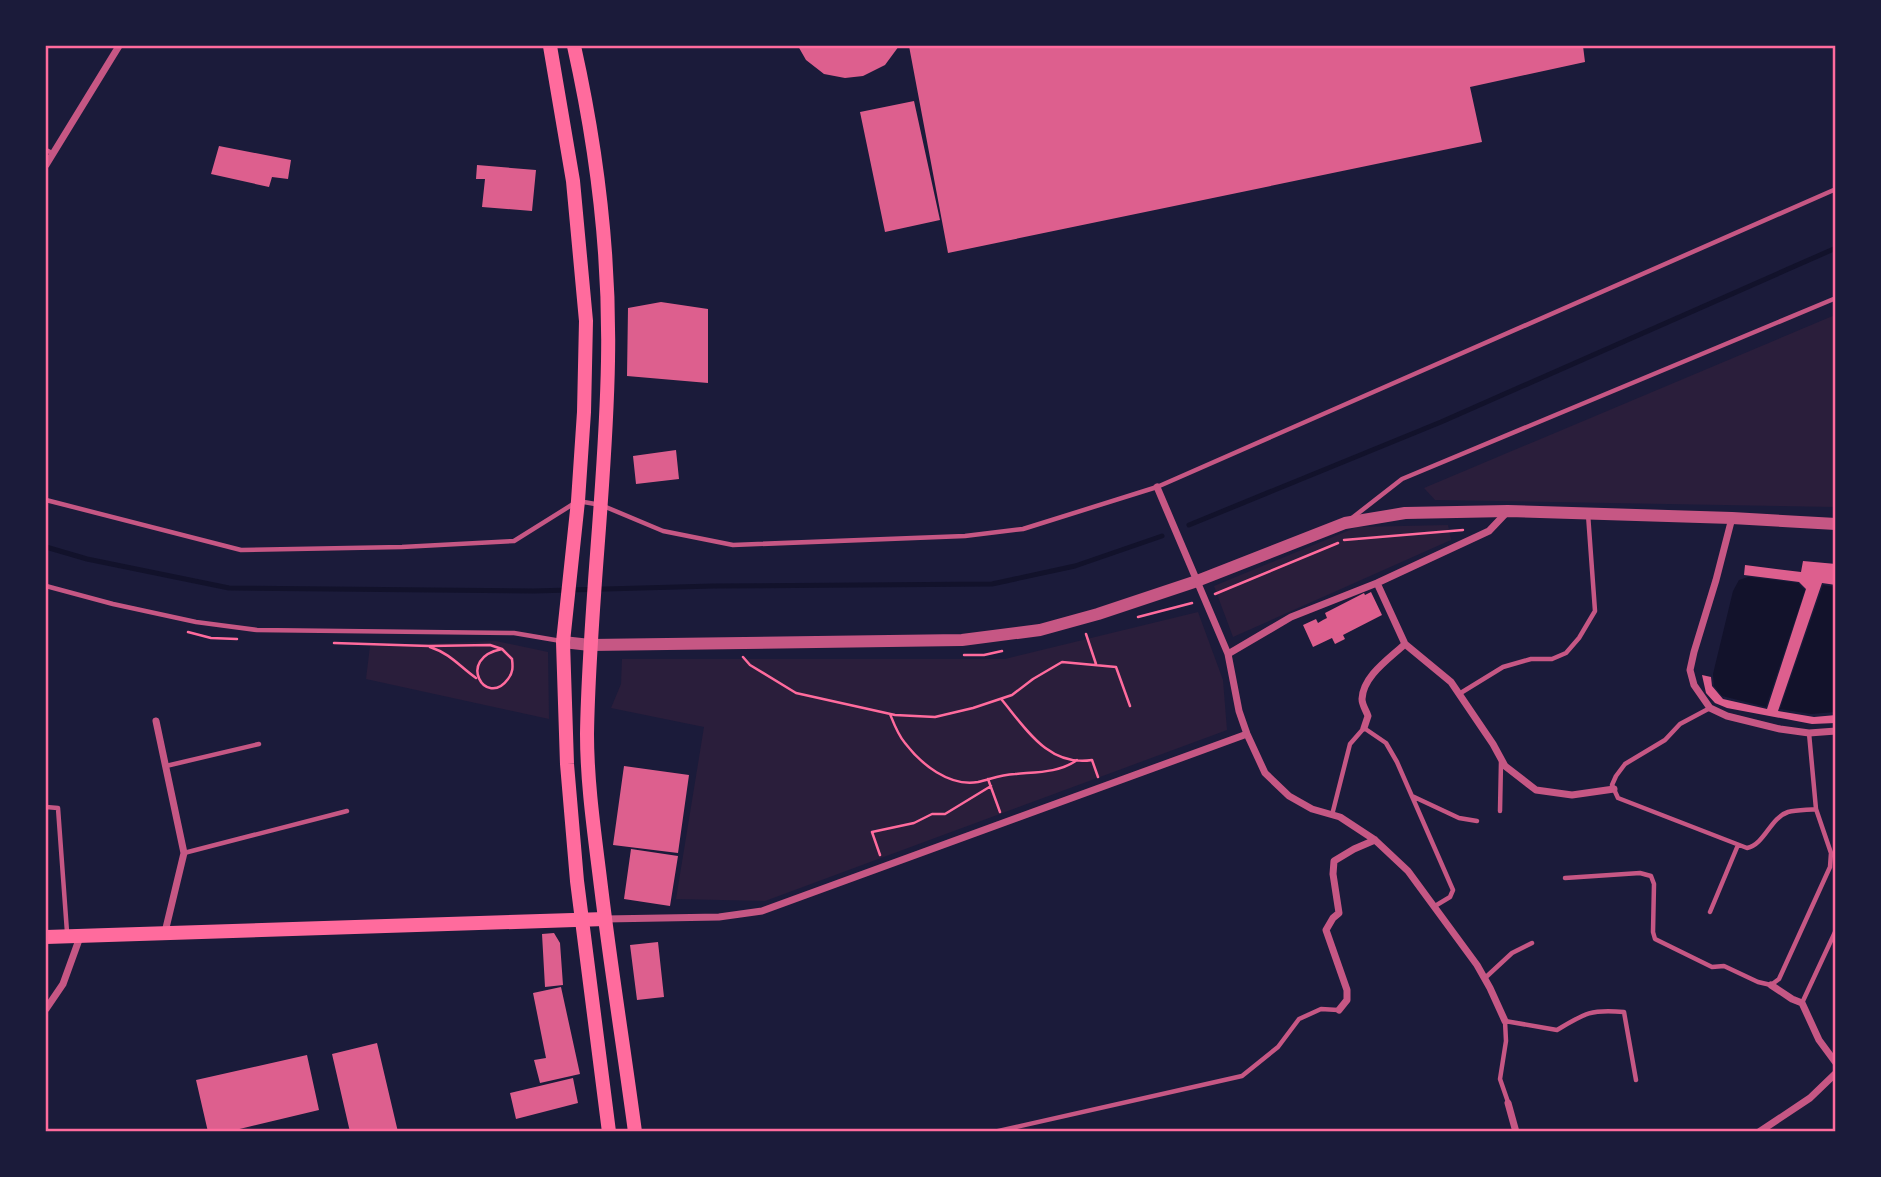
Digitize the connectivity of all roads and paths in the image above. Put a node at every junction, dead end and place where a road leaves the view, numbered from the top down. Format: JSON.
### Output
{"nodes":[{"id":1,"x":119,"y":46,"type":"edge"},
{"id":2,"x":550,"y":46,"type":"edge"},
{"id":3,"x":574,"y":46,"type":"edge"},
{"id":4,"x":49,"y":152,"type":"edge"},
{"id":5,"x":46,"y":165,"type":"edge"},
{"id":6,"x":1836,"y":189,"type":"edge"},
{"id":7,"x":1836,"y":298,"type":"edge"},
{"id":8,"x":1157,"y":487,"type":"junction"},
{"id":9,"x":46,"y":500,"type":"edge"},
{"id":10,"x":578,"y":501,"type":"junction"},
{"id":11,"x":601,"y":505,"type":"junction"},
{"id":12,"x":1508,"y":511,"type":"junction"},
{"id":13,"x":1587,"y":514,"type":"junction"},
{"id":14,"x":1732,"y":519,"type":"junction"},
{"id":15,"x":1345,"y":523,"type":"junction"},
{"id":16,"x":1836,"y":524,"type":"edge"},
{"id":17,"x":1489,"y":531,"type":"junction"},
{"id":18,"x":1197,"y":581,"type":"junction"},
{"id":19,"x":1377,"y":583,"type":"junction"},
{"id":20,"x":46,"y":586,"type":"edge"},
{"id":21,"x":1205,"y":598,"type":"junction"},
{"id":22,"x":1136,"y":618,"type":"dead end"},
{"id":23,"x":1085,"y":630,"type":"dead end"},
{"id":24,"x":563,"y":642,"type":"junction"},
{"id":25,"x":1405,"y":644,"type":"junction"},
{"id":26,"x":590,"y":645,"type":"junction"},
{"id":27,"x":429,"y":646,"type":"dead end"},
{"id":28,"x":1009,"y":649,"type":"dead end"},
{"id":29,"x":1228,"y":654,"type":"junction"},
{"id":30,"x":957,"y":656,"type":"dead end"},
{"id":31,"x":756,"y":657,"type":"dead end"},
{"id":32,"x":1097,"y":665,"type":"junction"},
{"id":33,"x":479,"y":680,"type":"junction"},
{"id":34,"x":1459,"y":694,"type":"junction"},
{"id":35,"x":1001,"y":699,"type":"junction"},
{"id":36,"x":1130,"y":706,"type":"dead end"},
{"id":37,"x":1710,"y":708,"type":"junction"},
{"id":38,"x":890,"y":714,"type":"junction"},
{"id":39,"x":156,"y":721,"type":"dead end"},
{"id":40,"x":1364,"y":728,"type":"junction"},
{"id":41,"x":1836,"y":731,"type":"edge"},
{"id":42,"x":1809,"y":733,"type":"junction"},
{"id":43,"x":1247,"y":734,"type":"junction"},
{"id":44,"x":259,"y":744,"type":"dead end"},
{"id":45,"x":1501,"y":758,"type":"junction"},
{"id":46,"x":1077,"y":760,"type":"junction"},
{"id":47,"x":166,"y":766,"type":"junction"},
{"id":48,"x":988,"y":779,"type":"junction"},
{"id":49,"x":991,"y":786,"type":"junction"},
{"id":50,"x":1101,"y":787,"type":"junction"},
{"id":51,"x":1614,"y":789,"type":"junction"},
{"id":52,"x":1411,"y":796,"type":"junction"},
{"id":53,"x":46,"y":807,"type":"edge"},
{"id":54,"x":1816,"y":809,"type":"junction"},
{"id":55,"x":347,"y":811,"type":"dead end"},
{"id":56,"x":1500,"y":811,"type":"dead end"},
{"id":57,"x":1332,"y":815,"type":"junction"},
{"id":58,"x":1477,"y":821,"type":"dead end"},
{"id":59,"x":1004,"y":823,"type":"junction"},
{"id":60,"x":1375,"y":840,"type":"junction"},
{"id":61,"x":1828,"y":844,"type":"junction"},
{"id":62,"x":1738,"y":845,"type":"junction"},
{"id":63,"x":1836,"y":847,"type":"edge"},
{"id":64,"x":184,"y":853,"type":"junction"},
{"id":65,"x":885,"y":866,"type":"junction"},
{"id":66,"x":1566,"y":878,"type":"dead end"},
{"id":67,"x":1434,"y":907,"type":"junction"},
{"id":68,"x":1710,"y":912,"type":"dead end"},
{"id":69,"x":583,"y":919,"type":"junction"},
{"id":70,"x":605,"y":919,"type":"junction"},
{"id":71,"x":1836,"y":930,"type":"edge"},
{"id":72,"x":165,"y":932,"type":"junction"},
{"id":73,"x":74,"y":936,"type":"junction"},
{"id":74,"x":46,"y":937,"type":"edge"},
{"id":75,"x":1532,"y":943,"type":"dead end"},
{"id":76,"x":1484,"y":978,"type":"junction"},
{"id":77,"x":1771,"y":985,"type":"junction"},
{"id":78,"x":1802,"y":1003,"type":"junction"},
{"id":79,"x":46,"y":1009,"type":"edge"},
{"id":80,"x":1339,"y":1010,"type":"joint"},
{"id":81,"x":1505,"y":1021,"type":"junction"},
{"id":82,"x":1836,"y":1063,"type":"edge"},
{"id":83,"x":1836,"y":1073,"type":"edge"},
{"id":84,"x":1636,"y":1080,"type":"dead end"},
{"id":85,"x":1508,"y":1103,"type":"joint"},
{"id":86,"x":610,"y":1132,"type":"edge"},
{"id":87,"x":635,"y":1132,"type":"edge"},
{"id":88,"x":994,"y":1132,"type":"edge"},
{"id":89,"x":1516,"y":1132,"type":"edge"},
{"id":90,"x":1759,"y":1132,"type":"edge"}],
"edges":[{"from":1,"to":4,"type":"street"},
{"from":2,"to":10,"type":"main road"},
{"from":3,"to":11,"type":"main road"},
{"from":4,"to":5,"type":"street"},
{"from":6,"to":8,"type":"lane"},
{"from":7,"to":15,"type":"lane"},
{"from":8,"to":11,"type":"lane"},
{"from":8,"to":18,"type":"street"},
{"from":9,"to":10,"type":"lane"},
{"from":10,"to":11,"type":"lane"},
{"from":10,"to":24,"type":"main road"},
{"from":11,"to":26,"type":"main road"},
{"from":12,"to":13,"type":"street"},
{"from":12,"to":15,"type":"street"},
{"from":12,"to":17,"type":"street"},
{"from":13,"to":14,"type":"street"},
{"from":13,"to":34,"type":"lane"},
{"from":14,"to":16,"type":"street"},
{"from":14,"to":37,"type":"street"},
{"from":15,"to":18,"type":"street"},
{"from":17,"to":19,"type":"street"},
{"from":17,"to":21,"type":"path"},
{"from":18,"to":21,"type":"street"},
{"from":18,"to":26,"type":"street"},
{"from":19,"to":25,"type":"street"},
{"from":19,"to":29,"type":"street"},
{"from":20,"to":24,"type":"lane"},
{"from":21,"to":22,"type":"path"},
{"from":21,"to":29,"type":"street"},
{"from":23,"to":32,"type":"path"},
{"from":24,"to":26,"type":"street"},
{"from":24,"to":69,"type":"main road"},
{"from":25,"to":34,"type":"street"},
{"from":25,"to":40,"type":"street"},
{"from":26,"to":70,"type":"main road"},
{"from":27,"to":33,"type":"path"},
{"from":28,"to":30,"type":"path"},
{"from":29,"to":43,"type":"street"},
{"from":31,"to":38,"type":"path"},
{"from":32,"to":35,"type":"path"},
{"from":32,"to":36,"type":"path"},
{"from":33,"to":33,"type":"path"},
{"from":34,"to":45,"type":"street"},
{"from":35,"to":38,"type":"path"},
{"from":35,"to":46,"type":"path"},
{"from":37,"to":42,"type":"street"},
{"from":37,"to":51,"type":"lane"},
{"from":38,"to":48,"type":"path"},
{"from":39,"to":47,"type":"street"},
{"from":40,"to":52,"type":"lane"},
{"from":40,"to":57,"type":"lane"},
{"from":41,"to":42,"type":"street"},
{"from":42,"to":54,"type":"lane"},
{"from":43,"to":50,"type":"street"},
{"from":43,"to":57,"type":"street"},
{"from":44,"to":47,"type":"lane"},
{"from":45,"to":51,"type":"street"},
{"from":45,"to":56,"type":"lane"},
{"from":46,"to":48,"type":"path"},
{"from":46,"to":50,"type":"path"},
{"from":47,"to":64,"type":"street"},
{"from":48,"to":49,"type":"path"},
{"from":49,"to":59,"type":"path"},
{"from":49,"to":65,"type":"path"},
{"from":50,"to":59,"type":"street"},
{"from":51,"to":62,"type":"lane"},
{"from":52,"to":58,"type":"lane"},
{"from":52,"to":67,"type":"lane"},
{"from":53,"to":73,"type":"lane"},
{"from":54,"to":61,"type":"lane"},
{"from":54,"to":62,"type":"lane"},
{"from":55,"to":64,"type":"lane"},
{"from":57,"to":60,"type":"street"},
{"from":59,"to":65,"type":"street"},
{"from":60,"to":67,"type":"street"},
{"from":60,"to":80,"type":"street"},
{"from":61,"to":63,"type":"lane"},
{"from":61,"to":77,"type":"lane"},
{"from":62,"to":68,"type":"lane"},
{"from":64,"to":72,"type":"street"},
{"from":65,"to":70,"type":"street"},
{"from":66,"to":77,"type":"lane"},
{"from":67,"to":76,"type":"street"},
{"from":69,"to":70,"type":"main road"},
{"from":69,"to":72,"type":"main road"},
{"from":69,"to":86,"type":"main road"},
{"from":70,"to":87,"type":"main road"},
{"from":71,"to":78,"type":"lane"},
{"from":72,"to":73,"type":"main road"},
{"from":73,"to":74,"type":"main road"},
{"from":73,"to":79,"type":"street"},
{"from":75,"to":76,"type":"lane"},
{"from":76,"to":81,"type":"street"},
{"from":77,"to":78,"type":"street"},
{"from":78,"to":82,"type":"street"},
{"from":80,"to":88,"type":"lane"},
{"from":81,"to":84,"type":"lane"},
{"from":81,"to":85,"type":"lane"},
{"from":83,"to":90,"type":"street"},
{"from":85,"to":89,"type":"street"}]}
